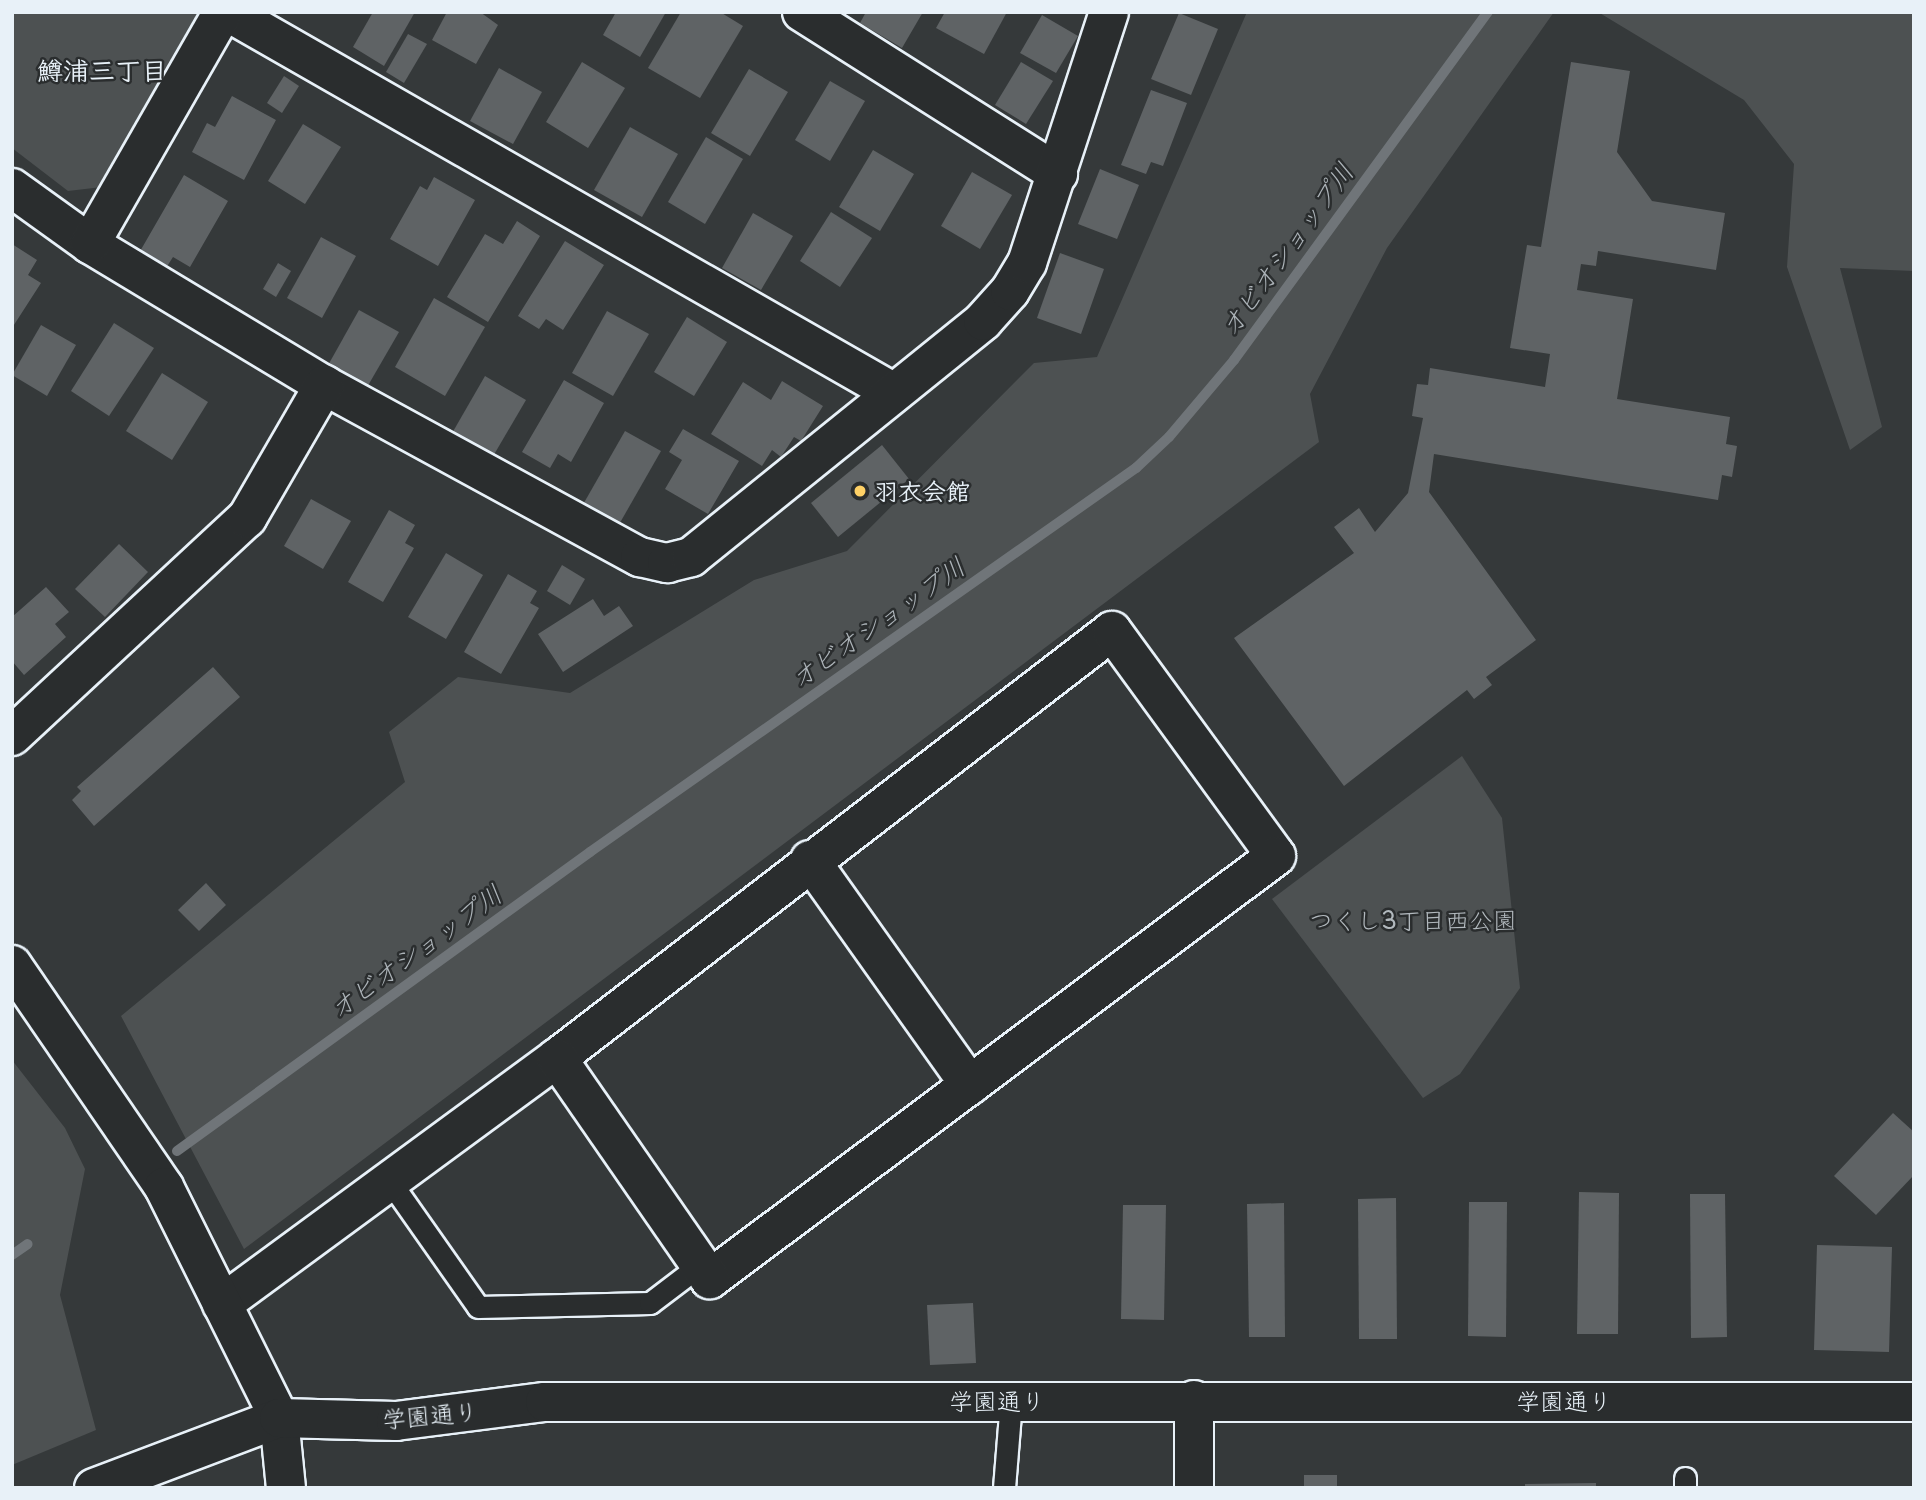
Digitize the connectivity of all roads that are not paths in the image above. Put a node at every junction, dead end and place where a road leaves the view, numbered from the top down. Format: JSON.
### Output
{"nodes":[{"id":1,"x":223,"y":12,"type":"edge"},
{"id":2,"x":228,"y":12,"type":"edge"},
{"id":3,"x":802,"y":12,"type":"edge"},
{"id":4,"x":1109,"y":12,"type":"edge"},
{"id":5,"x":1058,"y":174,"type":"junction"},
{"id":6,"x":12,"y":188,"type":"edge"},
{"id":7,"x":90,"y":244,"type":"junction"},
{"id":8,"x":324,"y":385,"type":"junction"},
{"id":9,"x":894,"y":393,"type":"junction"},
{"id":10,"x":12,"y":736,"type":"edge"},
{"id":11,"x":810,"y":860,"type":"junction"},
{"id":12,"x":12,"y":965,"type":"edge"},
{"id":13,"x":557,"y":1058,"type":"junction"},
{"id":14,"x":970,"y":1085,"type":"junction"},
{"id":15,"x":391,"y":1183,"type":"junction"},
{"id":16,"x":700,"y":1265,"type":"junction"},
{"id":17,"x":222,"y":1304,"type":"junction"},
{"id":18,"x":1010,"y":1401,"type":"junction"},
{"id":19,"x":1194,"y":1401,"type":"junction"},
{"id":20,"x":1914,"y":1402,"type":"edge"},
{"id":21,"x":279,"y":1418,"type":"junction"},
{"id":22,"x":94,"y":1488,"type":"edge"},
{"id":23,"x":286,"y":1488,"type":"edge"},
{"id":24,"x":1004,"y":1488,"type":"edge"},
{"id":25,"x":1194,"y":1488,"type":"edge"}],
"edges":[{"from":1,"to":7,"type":"street"},
{"from":2,"to":9,"type":"street"},
{"from":3,"to":5,"type":"street"},
{"from":4,"to":5,"type":"street"},
{"from":5,"to":9,"type":"street"},
{"from":6,"to":7,"type":"street"},
{"from":7,"to":8,"type":"street"},
{"from":8,"to":9,"type":"street"},
{"from":8,"to":10,"type":"street"},
{"from":11,"to":13,"type":"street"},
{"from":11,"to":14,"type":"street"},
{"from":11,"to":14,"type":"street"},
{"from":12,"to":17,"type":"street"},
{"from":13,"to":15,"type":"street"},
{"from":13,"to":16,"type":"street"},
{"from":14,"to":16,"type":"street"},
{"from":15,"to":16,"type":"lane"},
{"from":15,"to":17,"type":"street"},
{"from":17,"to":21,"type":"street"},
{"from":18,"to":19,"type":"street","name":"学園通り"},
{"from":18,"to":21,"type":"street","name":"学園通り"},
{"from":18,"to":24,"type":"lane"},
{"from":19,"to":20,"type":"street","name":"学園通り"},
{"from":19,"to":25,"type":"street"},
{"from":21,"to":22,"type":"street","name":"学園通り"},
{"from":21,"to":23,"type":"street"}]}
